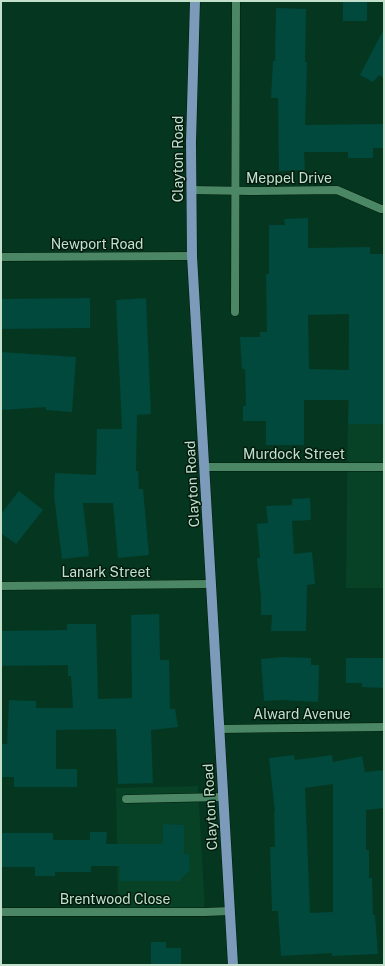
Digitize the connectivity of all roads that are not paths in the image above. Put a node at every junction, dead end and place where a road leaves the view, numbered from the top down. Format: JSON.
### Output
{"nodes":[{"id":1,"x":195,"y":1,"type":"edge"},
{"id":2,"x":236,"y":1,"type":"edge"},
{"id":3,"x":191,"y":190,"type":"junction"},
{"id":4,"x":235,"y":191,"type":"junction"},
{"id":5,"x":384,"y":209,"type":"edge"},
{"id":6,"x":192,"y":256,"type":"junction"},
{"id":7,"x":1,"y":257,"type":"edge"},
{"id":8,"x":235,"y":312,"type":"dead end"},
{"id":9,"x":384,"y":467,"type":"edge"},
{"id":10,"x":205,"y":468,"type":"junction"},
{"id":11,"x":211,"y":584,"type":"junction"},
{"id":12,"x":1,"y":586,"type":"edge"},
{"id":13,"x":384,"y":727,"type":"edge"},
{"id":14,"x":220,"y":728,"type":"junction"},
{"id":15,"x":223,"y":797,"type":"junction"},
{"id":16,"x":126,"y":799,"type":"dead end"},
{"id":17,"x":230,"y":911,"type":"junction"},
{"id":18,"x":1,"y":912,"type":"edge"},
{"id":19,"x":233,"y":965,"type":"edge"}],
"edges":[{"from":1,"to":3,"type":"main road","name":"Clayton Road"},
{"from":2,"to":4,"type":"street"},
{"from":3,"to":4,"type":"street","name":"Meppel Drive"},
{"from":3,"to":6,"type":"main road","name":"Clayton Road"},
{"from":4,"to":5,"type":"street","name":"Meppel Drive"},
{"from":4,"to":8,"type":"street"},
{"from":6,"to":7,"type":"street","name":"Newport Road"},
{"from":6,"to":10,"type":"main road","name":"Clayton Road"},
{"from":9,"to":10,"type":"street","name":"Murdock Street"},
{"from":10,"to":11,"type":"main road","name":"Clayton Road"},
{"from":11,"to":12,"type":"street","name":"Lanark Street"},
{"from":11,"to":14,"type":"main road","name":"Clayton Road"},
{"from":13,"to":14,"type":"street","name":"Alward Avenue"},
{"from":14,"to":15,"type":"main road","name":"Clayton Road"},
{"from":15,"to":16,"type":"street"},
{"from":15,"to":17,"type":"main road","name":"Clayton Road"},
{"from":17,"to":18,"type":"street","name":"Brentwood Close"},
{"from":17,"to":19,"type":"main road","name":"Clayton Road"}]}
